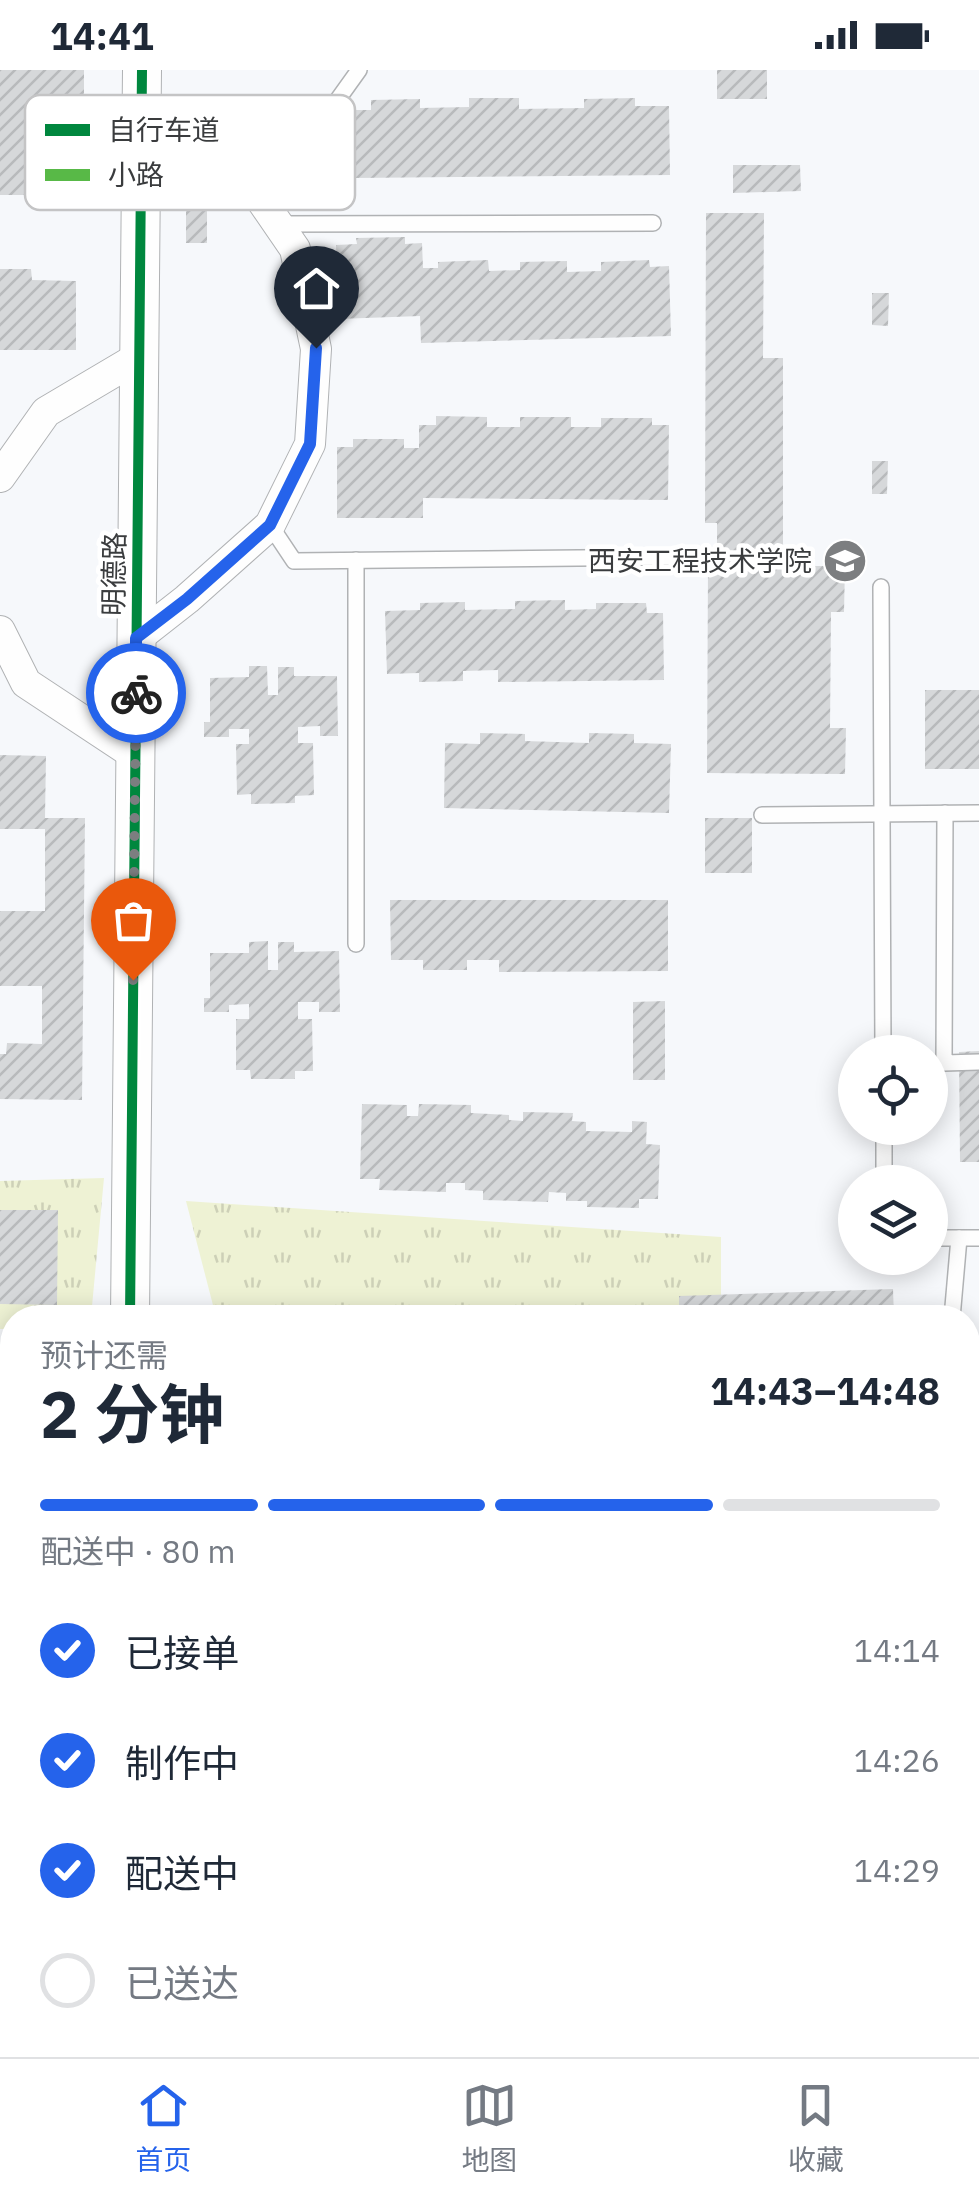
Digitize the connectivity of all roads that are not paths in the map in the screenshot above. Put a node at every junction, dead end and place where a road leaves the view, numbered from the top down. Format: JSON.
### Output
{"nodes":[{"id":1,"x":142,"y":70,"type":"edge"},
{"id":2,"x":360,"y":70,"type":"edge"},
{"id":3,"x":142,"y":95,"type":"edge"},
{"id":4,"x":344,"y":95,"type":"edge"},
{"id":5,"x":140,"y":210,"type":"edge"},
{"id":6,"x":267,"y":210,"type":"edge"},
{"id":7,"x":272,"y":210,"type":"edge"},
{"id":8,"x":270,"y":214,"type":"junction"},
{"id":9,"x":653,"y":223,"type":"dead end"},
{"id":10,"x":139,"y":357,"type":"junction"},
{"id":11,"x":0,"y":477,"type":"edge"},
{"id":12,"x":270,"y":525,"type":"junction"},
{"id":13,"x":672,"y":556,"type":"dead end"},
{"id":14,"x":356,"y":560,"type":"junction"},
{"id":15,"x":881,"y":587,"type":"dead end"},
{"id":16,"x":0,"y":632,"type":"edge"},
{"id":17,"x":136,"y":638,"type":"junction"},
{"id":18,"x":135,"y":755,"type":"junction"},
{"id":19,"x":882,"y":813,"type":"junction"},
{"id":20,"x":946,"y":813,"type":"junction"},
{"id":21,"x":979,"y":813,"type":"edge"},
{"id":22,"x":762,"y":815,"type":"dead end"},
{"id":23,"x":356,"y":944,"type":"dead end"},
{"id":24,"x":884,"y":1035,"type":"edge"},
{"id":25,"x":979,"y":1062,"type":"edge"},
{"id":26,"x":948,"y":1238,"type":"edge"},
{"id":27,"x":959,"y":1238,"type":"junction"},
{"id":28,"x":979,"y":1238,"type":"edge"},
{"id":29,"x":130,"y":1305,"type":"edge"},
{"id":30,"x":953,"y":1305,"type":"edge"}],
"edges":[{"from":1,"to":3,"type":"street","name":"明德路"},
{"from":2,"to":4,"type":"lane"},
{"from":5,"to":10,"type":"street","name":"明德路"},
{"from":6,"to":8,"type":"street"},
{"from":7,"to":8,"type":"lane"},
{"from":8,"to":9,"type":"lane"},
{"from":8,"to":12,"type":"street"},
{"from":10,"to":11,"type":"street"},
{"from":10,"to":17,"type":"street","name":"明德路"},
{"from":12,"to":14,"type":"lane"},
{"from":12,"to":17,"type":"street"},
{"from":13,"to":14,"type":"lane"},
{"from":14,"to":23,"type":"lane"},
{"from":15,"to":19,"type":"lane"},
{"from":16,"to":18,"type":"street"},
{"from":17,"to":18,"type":"street","name":"明德路"},
{"from":18,"to":29,"type":"street","name":"明德路"},
{"from":19,"to":20,"type":"lane"},
{"from":19,"to":22,"type":"lane"},
{"from":19,"to":24,"type":"lane"},
{"from":20,"to":21,"type":"lane"},
{"from":20,"to":25,"type":"lane"},
{"from":26,"to":27,"type":"lane"},
{"from":27,"to":28,"type":"lane"},
{"from":27,"to":30,"type":"lane"}]}
